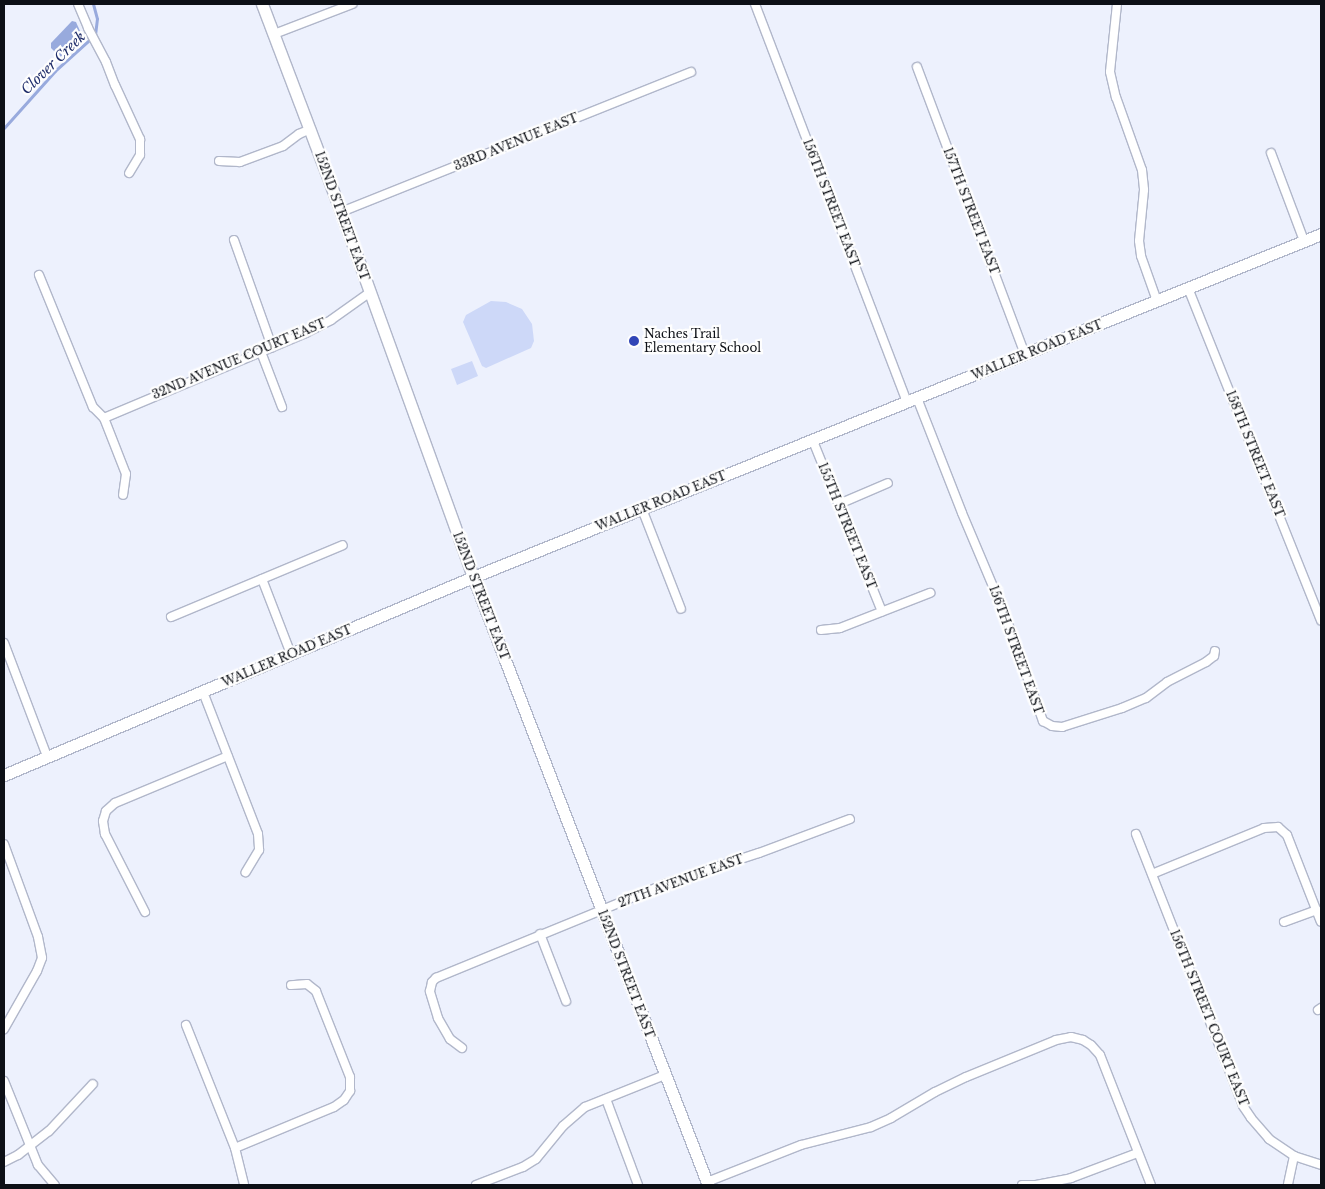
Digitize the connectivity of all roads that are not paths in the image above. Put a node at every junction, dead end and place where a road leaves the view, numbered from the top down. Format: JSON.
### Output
{"nodes":[{"id":1,"x":78,"y":4,"type":"edge"},
{"id":2,"x":262,"y":4,"type":"edge"},
{"id":3,"x":352,"y":4,"type":"edge"},
{"id":4,"x":755,"y":4,"type":"edge"},
{"id":5,"x":1117,"y":4,"type":"edge"},
{"id":6,"x":274,"y":34,"type":"junction"},
{"id":7,"x":917,"y":67,"type":"dead end"},
{"id":8,"x":692,"y":72,"type":"dead end"},
{"id":9,"x":311,"y":129,"type":"junction"},
{"id":10,"x":1271,"y":153,"type":"dead end"},
{"id":11,"x":219,"y":161,"type":"dead end"},
{"id":12,"x":128,"y":173,"type":"dead end"},
{"id":13,"x":341,"y":212,"type":"junction"},
{"id":14,"x":1321,"y":234,"type":"edge"},
{"id":15,"x":234,"y":240,"type":"dead end"},
{"id":16,"x":1304,"y":241,"type":"junction"},
{"id":17,"x":39,"y":275,"type":"dead end"},
{"id":18,"x":1188,"y":288,"type":"junction"},
{"id":19,"x":369,"y":293,"type":"junction"},
{"id":20,"x":1157,"y":301,"type":"junction"},
{"id":21,"x":272,"y":347,"type":"junction"},
{"id":22,"x":261,"y":352,"type":"junction"},
{"id":23,"x":1025,"y":355,"type":"junction"},
{"id":24,"x":912,"y":400,"type":"junction"},
{"id":25,"x":282,"y":407,"type":"dead end"},
{"id":26,"x":104,"y":418,"type":"junction"},
{"id":27,"x":812,"y":441,"type":"junction"},
{"id":28,"x":888,"y":483,"type":"dead end"},
{"id":29,"x":123,"y":495,"type":"dead end"},
{"id":30,"x":839,"y":504,"type":"junction"},
{"id":31,"x":642,"y":509,"type":"junction"},
{"id":32,"x":343,"y":545,"type":"dead end"},
{"id":33,"x":473,"y":577,"type":"junction"},
{"id":34,"x":262,"y":579,"type":"junction"},
{"id":35,"x":930,"y":593,"type":"dead end"},
{"id":36,"x":681,"y":609,"type":"dead end"},
{"id":37,"x":882,"y":612,"type":"junction"},
{"id":38,"x":171,"y":617,"type":"dead end"},
{"id":39,"x":1321,"y":620,"type":"edge"},
{"id":40,"x":821,"y":630,"type":"dead end"},
{"id":41,"x":4,"y":643,"type":"edge"},
{"id":42,"x":1215,"y":651,"type":"dead end"},
{"id":43,"x":291,"y":654,"type":"junction"},
{"id":44,"x":203,"y":692,"type":"junction"},
{"id":45,"x":48,"y":756,"type":"junction"},
{"id":46,"x":228,"y":756,"type":"junction"},
{"id":47,"x":4,"y":775,"type":"edge"},
{"id":48,"x":850,"y":819,"type":"dead end"},
{"id":49,"x":1136,"y":834,"type":"dead end"},
{"id":50,"x":4,"y":844,"type":"edge"},
{"id":51,"x":246,"y":872,"type":"dead end"},
{"id":52,"x":1152,"y":874,"type":"junction"},
{"id":53,"x":602,"y":910,"type":"junction"},
{"id":54,"x":1317,"y":910,"type":"junction"},
{"id":55,"x":145,"y":912,"type":"dead end"},
{"id":56,"x":1284,"y":922,"type":"dead end"},
{"id":57,"x":1321,"y":922,"type":"edge"},
{"id":58,"x":540,"y":934,"type":"junction"},
{"id":59,"x":291,"y":984,"type":"dead end"},
{"id":60,"x":566,"y":1001,"type":"dead end"},
{"id":61,"x":186,"y":1025,"type":"dead end"},
{"id":62,"x":4,"y":1029,"type":"edge"},
{"id":63,"x":462,"y":1048,"type":"dead end"},
{"id":64,"x":665,"y":1075,"type":"junction"},
{"id":65,"x":4,"y":1081,"type":"edge"},
{"id":66,"x":93,"y":1084,"type":"dead end"},
{"id":67,"x":606,"y":1099,"type":"junction"},
{"id":68,"x":29,"y":1147,"type":"junction"},
{"id":69,"x":235,"y":1148,"type":"junction"},
{"id":70,"x":1137,"y":1153,"type":"junction"},
{"id":71,"x":1294,"y":1156,"type":"junction"},
{"id":72,"x":4,"y":1162,"type":"edge"},
{"id":73,"x":1321,"y":1164,"type":"edge"},
{"id":74,"x":707,"y":1184,"type":"edge"},
{"id":75,"x":55,"y":1185,"type":"edge"},
{"id":76,"x":244,"y":1185,"type":"edge"},
{"id":77,"x":476,"y":1185,"type":"edge"},
{"id":78,"x":638,"y":1185,"type":"edge"},
{"id":79,"x":1022,"y":1185,"type":"edge"},
{"id":80,"x":1150,"y":1185,"type":"edge"},
{"id":81,"x":1288,"y":1185,"type":"edge"}],
"edges":[{"from":1,"to":12,"type":"street"},
{"from":2,"to":6,"type":"street","name":"152ND STREET EAST"},
{"from":3,"to":6,"type":"street"},
{"from":4,"to":24,"type":"street","name":"156TH STREET EAST"},
{"from":5,"to":20,"type":"street"},
{"from":6,"to":9,"type":"street","name":"152ND STREET EAST"},
{"from":7,"to":23,"type":"street","name":"157TH STREET EAST"},
{"from":8,"to":13,"type":"street","name":"33RD AVENUE EAST"},
{"from":9,"to":11,"type":"street"},
{"from":9,"to":13,"type":"street","name":"152ND STREET EAST"},
{"from":10,"to":16,"type":"street"},
{"from":13,"to":19,"type":"street","name":"152ND STREET EAST"},
{"from":14,"to":16,"type":"street","name":"WALLER ROAD EAST"},
{"from":15,"to":21,"type":"street"},
{"from":16,"to":18,"type":"street","name":"WALLER ROAD EAST"},
{"from":17,"to":26,"type":"street"},
{"from":18,"to":20,"type":"street","name":"WALLER ROAD EAST"},
{"from":18,"to":39,"type":"street","name":"158TH STREET EAST"},
{"from":19,"to":21,"type":"street","name":"32ND AVENUE COURT EAST"},
{"from":19,"to":33,"type":"street","name":"152ND STREET EAST"},
{"from":20,"to":23,"type":"street","name":"WALLER ROAD EAST"},
{"from":21,"to":22,"type":"street","name":"32ND AVENUE COURT EAST"},
{"from":22,"to":25,"type":"street"},
{"from":22,"to":26,"type":"street","name":"32ND AVENUE COURT EAST"},
{"from":23,"to":24,"type":"street","name":"WALLER ROAD EAST"},
{"from":24,"to":27,"type":"street","name":"WALLER ROAD EAST"},
{"from":24,"to":42,"type":"street","name":"156TH STREET EAST"},
{"from":26,"to":29,"type":"street"},
{"from":27,"to":30,"type":"street","name":"155TH STREET EAST"},
{"from":27,"to":31,"type":"street","name":"WALLER ROAD EAST"},
{"from":28,"to":30,"type":"street"},
{"from":30,"to":37,"type":"street","name":"155TH STREET EAST"},
{"from":31,"to":33,"type":"street","name":"WALLER ROAD EAST"},
{"from":31,"to":36,"type":"street"},
{"from":32,"to":34,"type":"street"},
{"from":33,"to":43,"type":"street","name":"WALLER ROAD EAST"},
{"from":33,"to":53,"type":"street","name":"152ND STREET EAST"},
{"from":34,"to":38,"type":"street"},
{"from":34,"to":43,"type":"street"},
{"from":35,"to":37,"type":"street"},
{"from":37,"to":40,"type":"street"},
{"from":41,"to":45,"type":"street"},
{"from":43,"to":44,"type":"street","name":"WALLER ROAD EAST"},
{"from":44,"to":45,"type":"street","name":"WALLER ROAD EAST"},
{"from":44,"to":46,"type":"street"},
{"from":45,"to":47,"type":"street","name":"WALLER ROAD EAST"},
{"from":46,"to":51,"type":"street"},
{"from":46,"to":55,"type":"street"},
{"from":48,"to":53,"type":"street","name":"27TH AVENUE EAST"},
{"from":49,"to":52,"type":"street","name":"156TH STREET COURT EAST"},
{"from":50,"to":62,"type":"street"},
{"from":52,"to":54,"type":"street"},
{"from":52,"to":71,"type":"street","name":"156TH STREET COURT EAST"},
{"from":53,"to":58,"type":"street","name":"27TH AVENUE EAST"},
{"from":53,"to":64,"type":"street","name":"152ND STREET EAST"},
{"from":54,"to":56,"type":"street"},
{"from":54,"to":57,"type":"street"},
{"from":58,"to":60,"type":"street"},
{"from":58,"to":63,"type":"street","name":"27TH AVENUE EAST"},
{"from":59,"to":69,"type":"street"},
{"from":61,"to":69,"type":"street"},
{"from":64,"to":67,"type":"street"},
{"from":64,"to":74,"type":"street","name":"152ND STREET EAST"},
{"from":65,"to":68,"type":"street"},
{"from":66,"to":68,"type":"street"},
{"from":67,"to":77,"type":"street"},
{"from":67,"to":78,"type":"street"},
{"from":68,"to":72,"type":"street"},
{"from":68,"to":75,"type":"street"},
{"from":69,"to":76,"type":"street"},
{"from":70,"to":74,"type":"street"},
{"from":70,"to":79,"type":"street"},
{"from":70,"to":80,"type":"street"},
{"from":71,"to":73,"type":"street","name":"156TH STREET COURT EAST"},
{"from":71,"to":81,"type":"street"}]}
